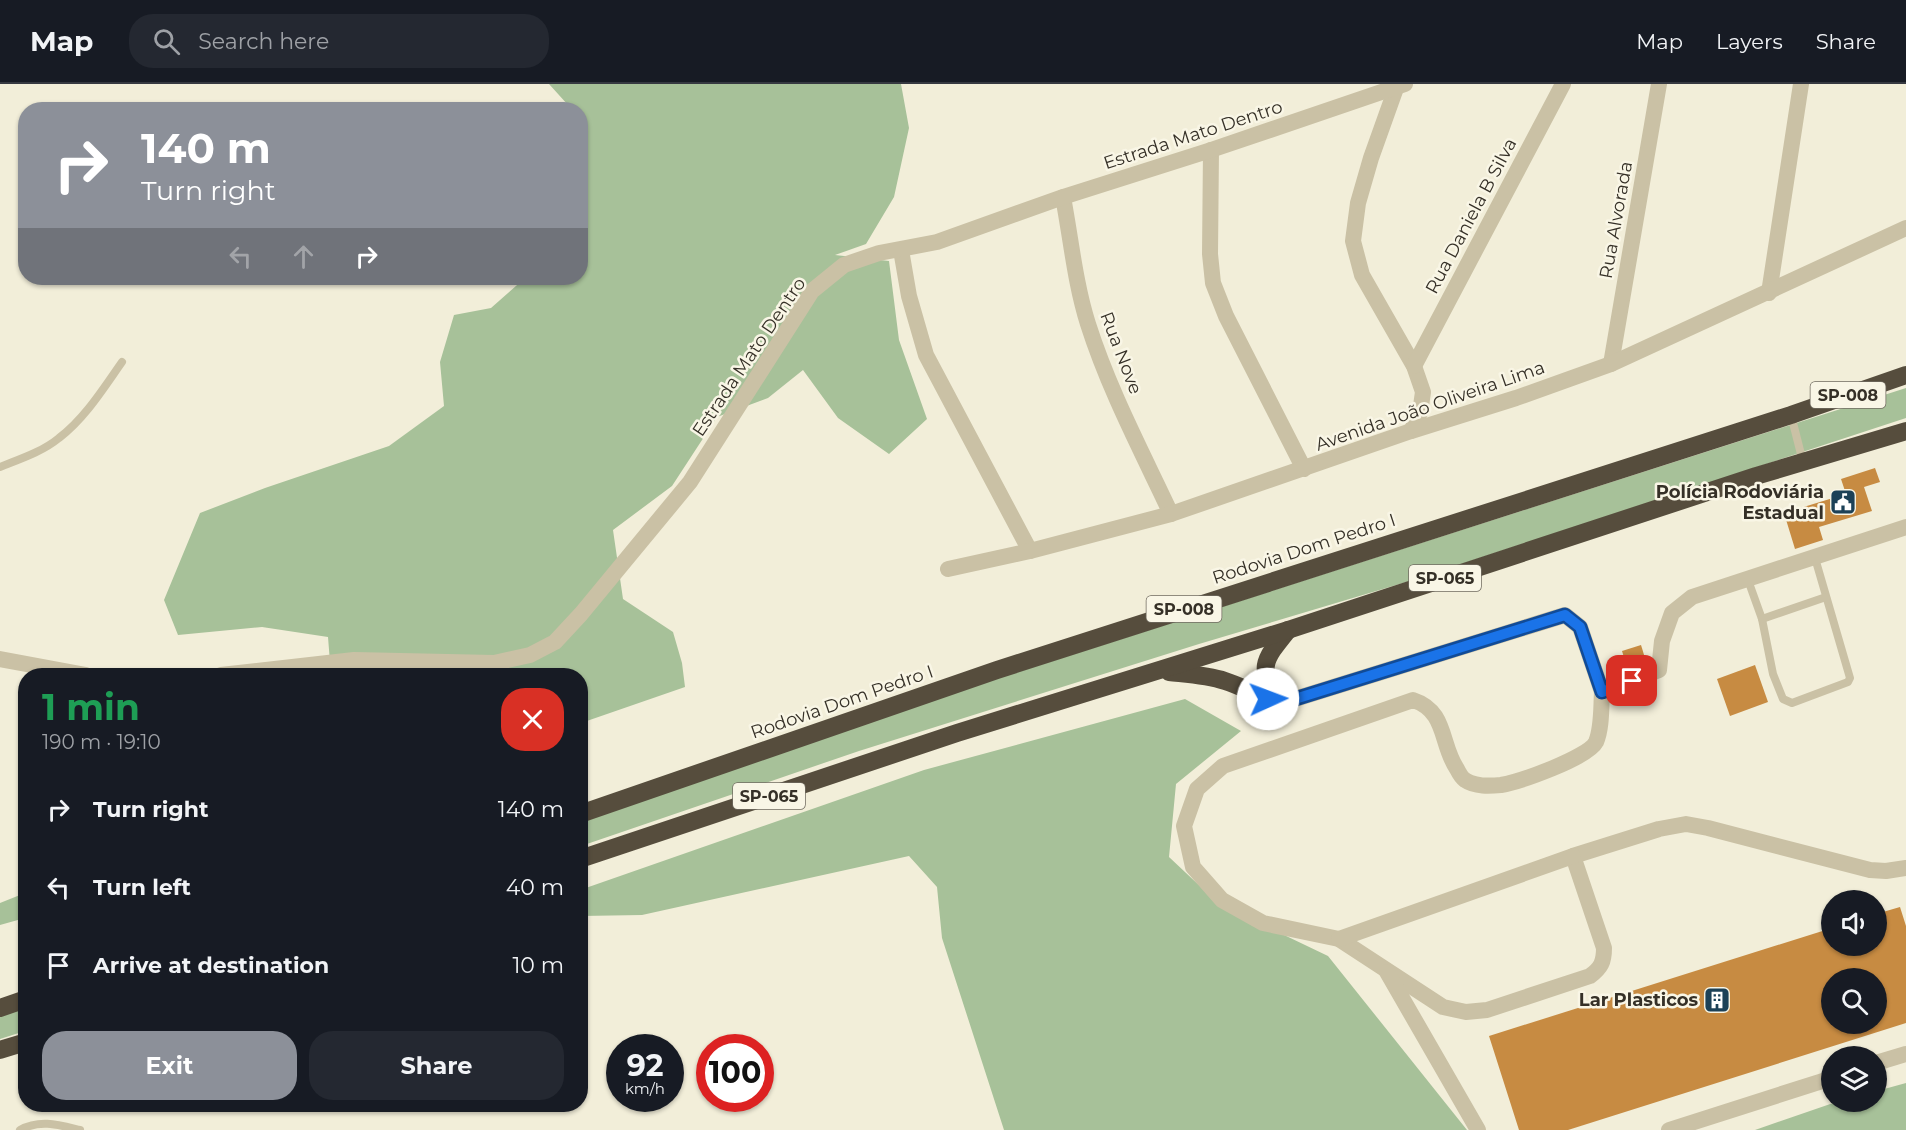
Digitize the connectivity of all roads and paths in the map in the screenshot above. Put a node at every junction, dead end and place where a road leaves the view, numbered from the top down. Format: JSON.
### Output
{"nodes":[{"id":1,"x":1563,"y":84,"type":"edge"},
{"id":2,"x":1659,"y":84,"type":"edge"},
{"id":3,"x":1801,"y":84,"type":"edge"},
{"id":4,"x":1401,"y":86,"type":"edge"},
{"id":5,"x":1211,"y":150,"type":"junction"},
{"id":6,"x":1064,"y":197,"type":"junction"},
{"id":7,"x":1906,"y":228,"type":"edge"},
{"id":8,"x":901,"y":250,"type":"junction"},
{"id":9,"x":1768,"y":293,"type":"junction"},
{"id":10,"x":122,"y":363,"type":"dead end"},
{"id":11,"x":1611,"y":364,"type":"junction"},
{"id":12,"x":1414,"y":366,"type":"junction"},
{"id":13,"x":1906,"y":375,"type":"edge"},
{"id":14,"x":1791,"y":415,"type":"junction"},
{"id":15,"x":1412,"y":430,"type":"junction"},
{"id":16,"x":1906,"y":431,"type":"edge"},
{"id":17,"x":1803,"y":462,"type":"junction"},
{"id":18,"x":0,"y":467,"type":"edge"},
{"id":19,"x":1304,"y":469,"type":"junction"},
{"id":20,"x":1171,"y":514,"type":"junction"},
{"id":21,"x":1906,"y":527,"type":"edge"},
{"id":22,"x":1030,"y":551,"type":"junction"},
{"id":23,"x":1815,"y":558,"type":"junction"},
{"id":24,"x":948,"y":569,"type":"dead end"},
{"id":25,"x":1748,"y":580,"type":"junction"},
{"id":26,"x":1826,"y":597,"type":"junction"},
{"id":27,"x":1762,"y":619,"type":"junction"},
{"id":28,"x":1288,"y":630,"type":"junction"},
{"id":29,"x":0,"y":659,"type":"edge"},
{"id":30,"x":48,"y":668,"type":"edge"},
{"id":31,"x":283,"y":668,"type":"edge"},
{"id":32,"x":1158,"y":672,"type":"junction"},
{"id":33,"x":1602,"y":692,"type":"junction"},
{"id":34,"x":1282,"y":703,"type":"junction"},
{"id":35,"x":588,"y":811,"type":"edge"},
{"id":36,"x":588,"y":856,"type":"edge"},
{"id":37,"x":1573,"y":856,"type":"junction"},
{"id":38,"x":1906,"y":869,"type":"edge"},
{"id":39,"x":1339,"y":939,"type":"junction"},
{"id":40,"x":1386,"y":969,"type":"junction"},
{"id":41,"x":18,"y":1002,"type":"edge"},
{"id":42,"x":0,"y":1008,"type":"edge"},
{"id":43,"x":18,"y":1044,"type":"edge"},
{"id":44,"x":0,"y":1050,"type":"edge"},
{"id":45,"x":1906,"y":1054,"type":"edge"},
{"id":46,"x":1887,"y":1060,"type":"edge"},
{"id":47,"x":1821,"y":1082,"type":"edge"},
{"id":48,"x":20,"y":1130,"type":"edge"},
{"id":49,"x":80,"y":1130,"type":"edge"},
{"id":50,"x":1478,"y":1130,"type":"edge"},
{"id":51,"x":1669,"y":1130,"type":"edge"}],
"edges":[{"from":1,"to":12,"type":"street","name":"Rua Daniela B Silva"},
{"from":2,"to":11,"type":"street","name":"Rua Alvorada"},
{"from":3,"to":9,"type":"street"},
{"from":4,"to":5,"type":"street","name":"Estrada Mato Dentro"},
{"from":4,"to":12,"type":"street"},
{"from":5,"to":6,"type":"street","name":"Estrada Mato Dentro"},
{"from":5,"to":19,"type":"street"},
{"from":6,"to":8,"type":"street","name":"Estrada Mato Dentro"},
{"from":6,"to":20,"type":"street","name":"Rua Nove"},
{"from":7,"to":9,"type":"street","name":"Avenida João Oliveira Lima"},
{"from":8,"to":22,"type":"street"},
{"from":8,"to":31,"type":"street","name":"Estrada Mato Dentro"},
{"from":9,"to":11,"type":"street","name":"Avenida João Oliveira Lima"},
{"from":10,"to":18,"type":"lane"},
{"from":11,"to":15,"type":"street","name":"Avenida João Oliveira Lima"},
{"from":12,"to":15,"type":"street"},
{"from":13,"to":14,"type":"highway","name":"Rodovia Dom Pedro I","number":"SP-008"},
{"from":14,"to":17,"type":"lane"},
{"from":14,"to":35,"type":"highway","name":"Rodovia Dom Pedro I","number":"SP-008"},
{"from":15,"to":19,"type":"street","name":"Avenida João Oliveira Lima"},
{"from":16,"to":17,"type":"highway","number":"SP-065"},
{"from":17,"to":28,"type":"highway","number":"SP-065"},
{"from":19,"to":20,"type":"street","name":"Avenida João Oliveira Lima"},
{"from":20,"to":22,"type":"street","name":"Avenida João Oliveira Lima"},
{"from":21,"to":23,"type":"street"},
{"from":22,"to":24,"type":"street","name":"Avenida João Oliveira Lima"},
{"from":23,"to":25,"type":"street"},
{"from":23,"to":26,"type":"lane"},
{"from":25,"to":27,"type":"lane"},
{"from":25,"to":33,"type":"street"},
{"from":26,"to":27,"type":"lane"},
{"from":26,"to":27,"type":"lane"},
{"from":28,"to":32,"type":"highway","number":"SP-065"},
{"from":28,"to":34,"type":"highway"},
{"from":29,"to":30,"type":"street"},
{"from":32,"to":34,"type":"highway"},
{"from":32,"to":36,"type":"highway","number":"SP-065"},
{"from":33,"to":34,"type":"street"},
{"from":33,"to":39,"type":"street"},
{"from":37,"to":38,"type":"street"},
{"from":37,"to":39,"type":"street"},
{"from":37,"to":40,"type":"street"},
{"from":39,"to":40,"type":"street"},
{"from":40,"to":50,"type":"street"},
{"from":41,"to":42,"type":"highway"},
{"from":43,"to":44,"type":"highway"},
{"from":45,"to":46,"type":"street"},
{"from":47,"to":51,"type":"street"},
{"from":48,"to":49,"type":"lane"}]}
